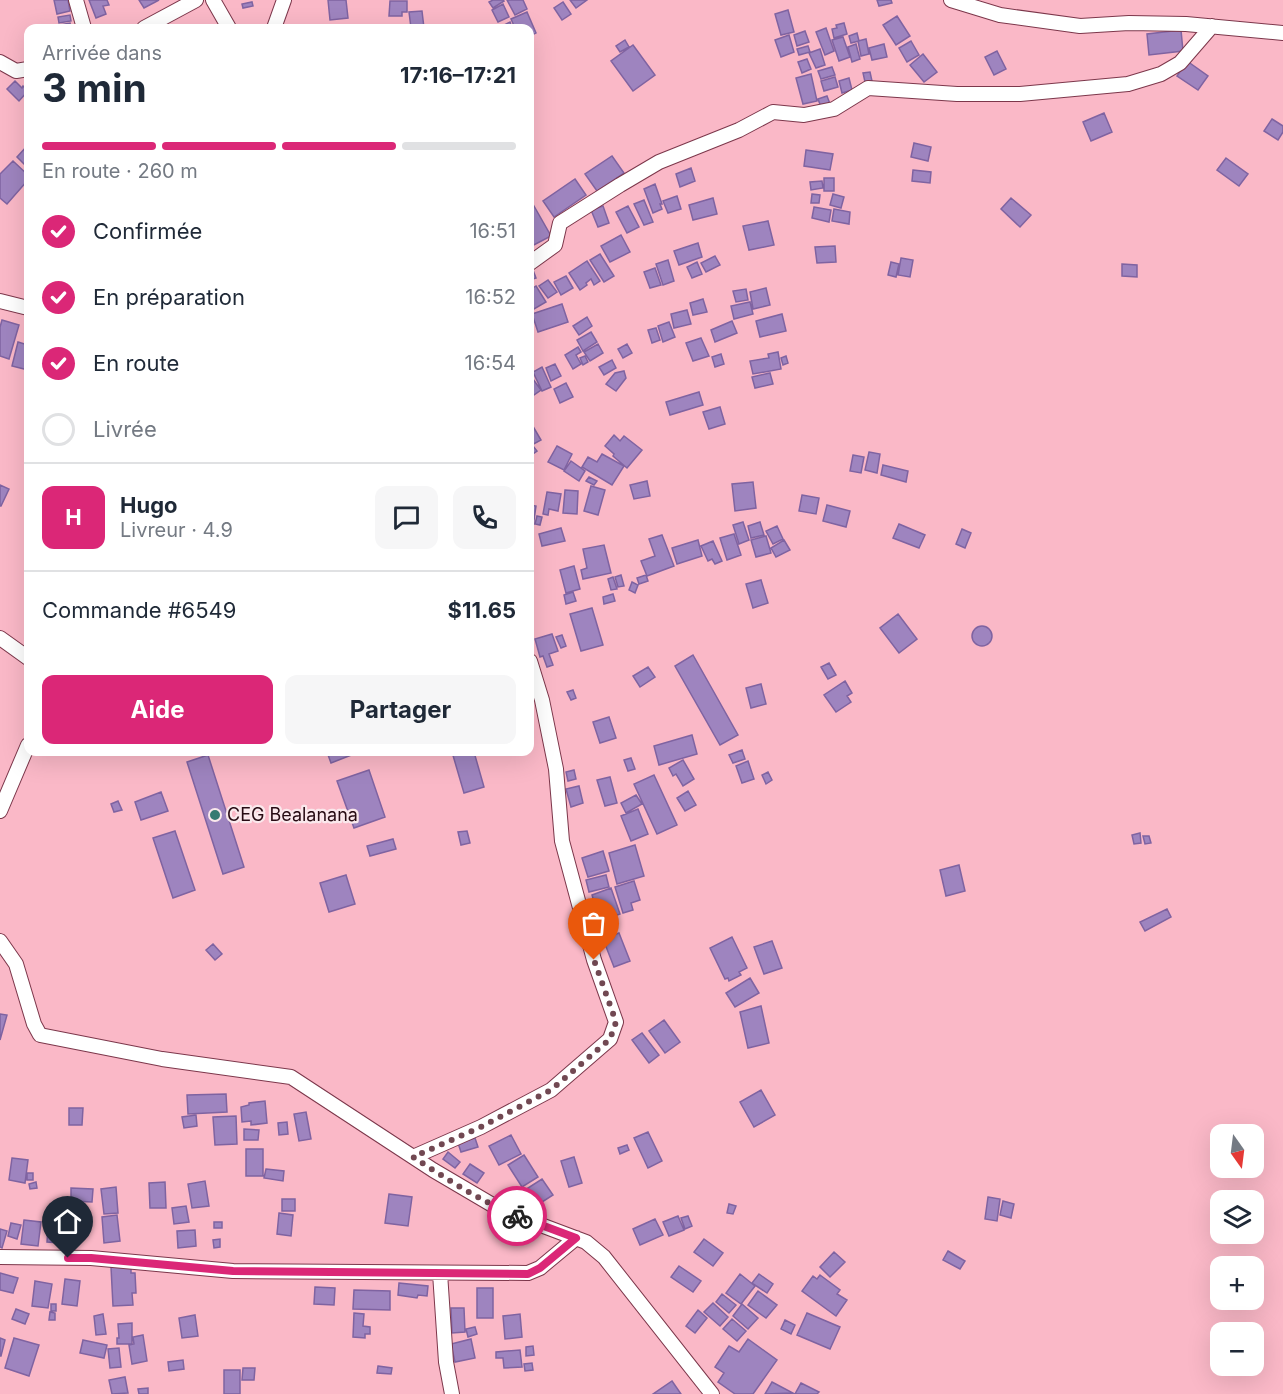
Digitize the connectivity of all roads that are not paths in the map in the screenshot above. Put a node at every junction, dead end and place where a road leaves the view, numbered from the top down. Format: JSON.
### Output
{"nodes":[{"id":1,"x":76,"y":0,"type":"edge"},
{"id":2,"x":196,"y":0,"type":"edge"},
{"id":3,"x":213,"y":0,"type":"edge"},
{"id":4,"x":284,"y":0,"type":"edge"},
{"id":5,"x":951,"y":0,"type":"edge"},
{"id":6,"x":83,"y":24,"type":"edge"},
{"id":7,"x":151,"y":24,"type":"edge"},
{"id":8,"x":227,"y":24,"type":"edge"},
{"id":9,"x":275,"y":24,"type":"edge"},
{"id":10,"x":1212,"y":26,"type":"junction"},
{"id":11,"x":1283,"y":33,"type":"edge"},
{"id":12,"x":0,"y":62,"type":"edge"},
{"id":13,"x":24,"y":70,"type":"edge"},
{"id":14,"x":534,"y":259,"type":"edge"},
{"id":15,"x":0,"y":302,"type":"edge"},
{"id":16,"x":24,"y":307,"type":"edge"},
{"id":17,"x":0,"y":638,"type":"edge"},
{"id":18,"x":24,"y":655,"type":"edge"},
{"id":19,"x":534,"y":674,"type":"edge"},
{"id":20,"x":24,"y":754,"type":"edge"},
{"id":21,"x":0,"y":811,"type":"edge"},
{"id":22,"x":0,"y":941,"type":"edge"},
{"id":23,"x":413,"y":1157,"type":"junction"},
{"id":24,"x":576,"y":1238,"type":"junction"},
{"id":25,"x":0,"y":1257,"type":"edge"},
{"id":26,"x":440,"y":1273,"type":"junction"},
{"id":27,"x":452,"y":1394,"type":"edge"},
{"id":28,"x":712,"y":1394,"type":"edge"}],
"edges":[{"from":1,"to":6,"type":"street"},
{"from":2,"to":7,"type":"street"},
{"from":3,"to":8,"type":"street"},
{"from":4,"to":9,"type":"street"},
{"from":5,"to":10,"type":"street"},
{"from":10,"to":11,"type":"street"},
{"from":10,"to":14,"type":"street"},
{"from":12,"to":13,"type":"street"},
{"from":15,"to":16,"type":"street"},
{"from":17,"to":18,"type":"street"},
{"from":19,"to":23,"type":"street"},
{"from":20,"to":21,"type":"street"},
{"from":22,"to":23,"type":"street"},
{"from":23,"to":24,"type":"street"},
{"from":24,"to":26,"type":"street"},
{"from":24,"to":28,"type":"street"},
{"from":25,"to":26,"type":"street"},
{"from":26,"to":27,"type":"street"}]}
